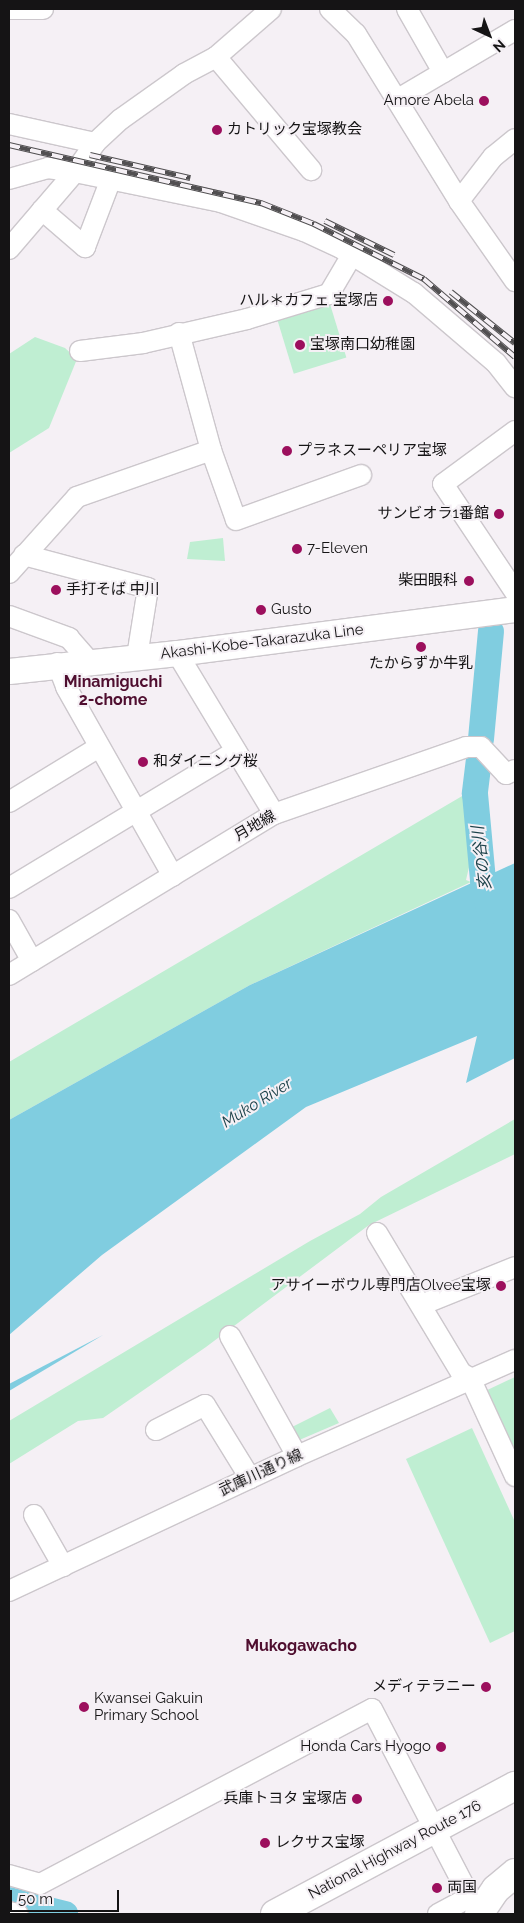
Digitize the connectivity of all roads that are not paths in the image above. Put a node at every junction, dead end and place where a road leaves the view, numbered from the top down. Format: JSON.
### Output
{"nodes":[{"id":1,"x":9,"y":9,"type":"edge"},
{"id":2,"x":43,"y":9,"type":"edge"},
{"id":3,"x":271,"y":9,"type":"edge"},
{"id":4,"x":330,"y":9,"type":"edge"},
{"id":5,"x":406,"y":9,"type":"edge"},
{"id":6,"x":515,"y":30,"type":"edge"},
{"id":7,"x":216,"y":57,"type":"junction"},
{"id":8,"x":443,"y":72,"type":"junction"},
{"id":9,"x":398,"y":99,"type":"junction"},
{"id":10,"x":9,"y":124,"type":"edge"},
{"id":11,"x":514,"y":142,"type":"edge"},
{"id":12,"x":95,"y":143,"type":"junction"},
{"id":13,"x":311,"y":170,"type":"dead end"},
{"id":14,"x":75,"y":172,"type":"junction"},
{"id":15,"x":9,"y":179,"type":"edge"},
{"id":16,"x":110,"y":179,"type":"junction"},
{"id":17,"x":459,"y":202,"type":"junction"},
{"id":18,"x":42,"y":210,"type":"junction"},
{"id":19,"x":9,"y":249,"type":"edge"},
{"id":20,"x":352,"y":254,"type":"junction"},
{"id":21,"x":515,"y":281,"type":"edge"},
{"id":22,"x":179,"y":333,"type":"junction"},
{"id":23,"x":80,"y":351,"type":"dead end"},
{"id":24,"x":515,"y":387,"type":"edge"},
{"id":25,"x":515,"y":431,"type":"edge"},
{"id":26,"x":211,"y":450,"type":"junction"},
{"id":27,"x":361,"y":475,"type":"dead end"},
{"id":28,"x":24,"y":555,"type":"junction"},
{"id":29,"x":9,"y":573,"type":"edge"},
{"id":30,"x":515,"y":592,"type":"edge"},
{"id":31,"x":515,"y":609,"type":"edge"},
{"id":32,"x":9,"y":616,"type":"edge"},
{"id":33,"x":177,"y":653,"type":"junction"},
{"id":34,"x":137,"y":657,"type":"junction"},
{"id":35,"x":89,"y":661,"type":"junction"},
{"id":36,"x":57,"y":664,"type":"junction"},
{"id":37,"x":9,"y":670,"type":"edge"},
{"id":38,"x":99,"y":746,"type":"junction"},
{"id":39,"x":236,"y":751,"type":"junction"},
{"id":40,"x":515,"y":770,"type":"edge"},
{"id":41,"x":9,"y":802,"type":"edge"},
{"id":42,"x":136,"y":811,"type":"junction"},
{"id":43,"x":274,"y":814,"type":"junction"},
{"id":44,"x":173,"y":876,"type":"junction"},
{"id":45,"x":9,"y":888,"type":"edge"},
{"id":46,"x":9,"y":920,"type":"edge"},
{"id":47,"x":32,"y":961,"type":"junction"},
{"id":48,"x":9,"y":974,"type":"edge"},
{"id":49,"x":378,"y":1233,"type":"dead end"},
{"id":50,"x":515,"y":1267,"type":"edge"},
{"id":51,"x":421,"y":1305,"type":"junction"},
{"id":52,"x":230,"y":1336,"type":"dead end"},
{"id":53,"x":515,"y":1360,"type":"edge"},
{"id":54,"x":470,"y":1378,"type":"junction"},
{"id":55,"x":156,"y":1430,"type":"dead end"},
{"id":56,"x":297,"y":1456,"type":"junction"},
{"id":57,"x":515,"y":1476,"type":"edge"},
{"id":58,"x":250,"y":1478,"type":"junction"},
{"id":59,"x":34,"y":1515,"type":"dead end"},
{"id":60,"x":63,"y":1566,"type":"junction"},
{"id":61,"x":9,"y":1591,"type":"edge"},
{"id":62,"x":515,"y":1786,"type":"edge"},
{"id":63,"x":515,"y":1807,"type":"edge"},
{"id":64,"x":440,"y":1836,"type":"junction"},
{"id":65,"x":515,"y":1873,"type":"edge"},
{"id":66,"x":9,"y":1875,"type":"edge"},
{"id":67,"x":477,"y":1907,"type":"edge"},
{"id":68,"x":9,"y":1912,"type":"edge"},
{"id":69,"x":18,"y":1914,"type":"edge"},
{"id":70,"x":275,"y":1914,"type":"edge"},
{"id":71,"x":312,"y":1914,"type":"edge"},
{"id":72,"x":438,"y":1914,"type":"edge"}],
"edges":[{"from":1,"to":2,"type":"street"},
{"from":3,"to":7,"type":"street"},
{"from":4,"to":9,"type":"street"},
{"from":5,"to":8,"type":"street"},
{"from":6,"to":8,"type":"street"},
{"from":7,"to":12,"type":"street"},
{"from":7,"to":13,"type":"street"},
{"from":8,"to":9,"type":"street"},
{"from":9,"to":17,"type":"street"},
{"from":10,"to":12,"type":"street"},
{"from":11,"to":17,"type":"street"},
{"from":12,"to":14,"type":"street"},
{"from":14,"to":15,"type":"street"},
{"from":14,"to":16,"type":"street"},
{"from":14,"to":18,"type":"street"},
{"from":16,"to":18,"type":"street"},
{"from":16,"to":20,"type":"street"},
{"from":17,"to":21,"type":"street"},
{"from":18,"to":19,"type":"street"},
{"from":20,"to":22,"type":"street"},
{"from":20,"to":24,"type":"street"},
{"from":22,"to":23,"type":"street"},
{"from":22,"to":26,"type":"street"},
{"from":25,"to":30,"type":"street"},
{"from":26,"to":27,"type":"street"},
{"from":26,"to":28,"type":"street"},
{"from":28,"to":29,"type":"street"},
{"from":28,"to":34,"type":"street"},
{"from":31,"to":33,"type":"main road","name":"Akashi-Kobe-Takarazuka Line"},
{"from":32,"to":35,"type":"street"},
{"from":33,"to":34,"type":"main road","name":"Akashi-Kobe-Takarazuka Line"},
{"from":33,"to":39,"type":"street"},
{"from":34,"to":35,"type":"main road","name":"Akashi-Kobe-Takarazuka Line"},
{"from":35,"to":36,"type":"main road","name":"Akashi-Kobe-Takarazuka Line"},
{"from":36,"to":37,"type":"main road","name":"Akashi-Kobe-Takarazuka Line"},
{"from":36,"to":38,"type":"street"},
{"from":38,"to":41,"type":"street"},
{"from":38,"to":42,"type":"street"},
{"from":39,"to":42,"type":"street"},
{"from":39,"to":43,"type":"street"},
{"from":40,"to":43,"type":"street","name":"月地線"},
{"from":42,"to":44,"type":"street"},
{"from":42,"to":45,"type":"street"},
{"from":43,"to":44,"type":"street","name":"月地線"},
{"from":44,"to":47,"type":"street","name":"月地線"},
{"from":46,"to":47,"type":"street"},
{"from":47,"to":48,"type":"street","name":"月地線"},
{"from":49,"to":51,"type":"street"},
{"from":50,"to":51,"type":"street"},
{"from":51,"to":54,"type":"street"},
{"from":52,"to":56,"type":"street"},
{"from":53,"to":54,"type":"street","name":"武庫川通り線"},
{"from":54,"to":56,"type":"street","name":"武庫川通り線"},
{"from":54,"to":57,"type":"street"},
{"from":55,"to":58,"type":"street"},
{"from":56,"to":58,"type":"street","name":"武庫川通り線"},
{"from":58,"to":60,"type":"street","name":"武庫川通り線"},
{"from":59,"to":60,"type":"street"},
{"from":60,"to":61,"type":"street","name":"武庫川通り線"},
{"from":62,"to":64,"type":"highway","name":"National Highway Route 176"},
{"from":63,"to":64,"type":"highway","name":"National Highway Route 176"},
{"from":64,"to":66,"type":"street"},
{"from":64,"to":67,"type":"street"},
{"from":64,"to":70,"type":"highway","name":"National Highway Route 176"},
{"from":64,"to":71,"type":"highway","name":"National Highway Route 176"},
{"from":65,"to":67,"type":"highway"},
{"from":67,"to":72,"type":"street"},
{"from":68,"to":69,"type":"street"}]}
